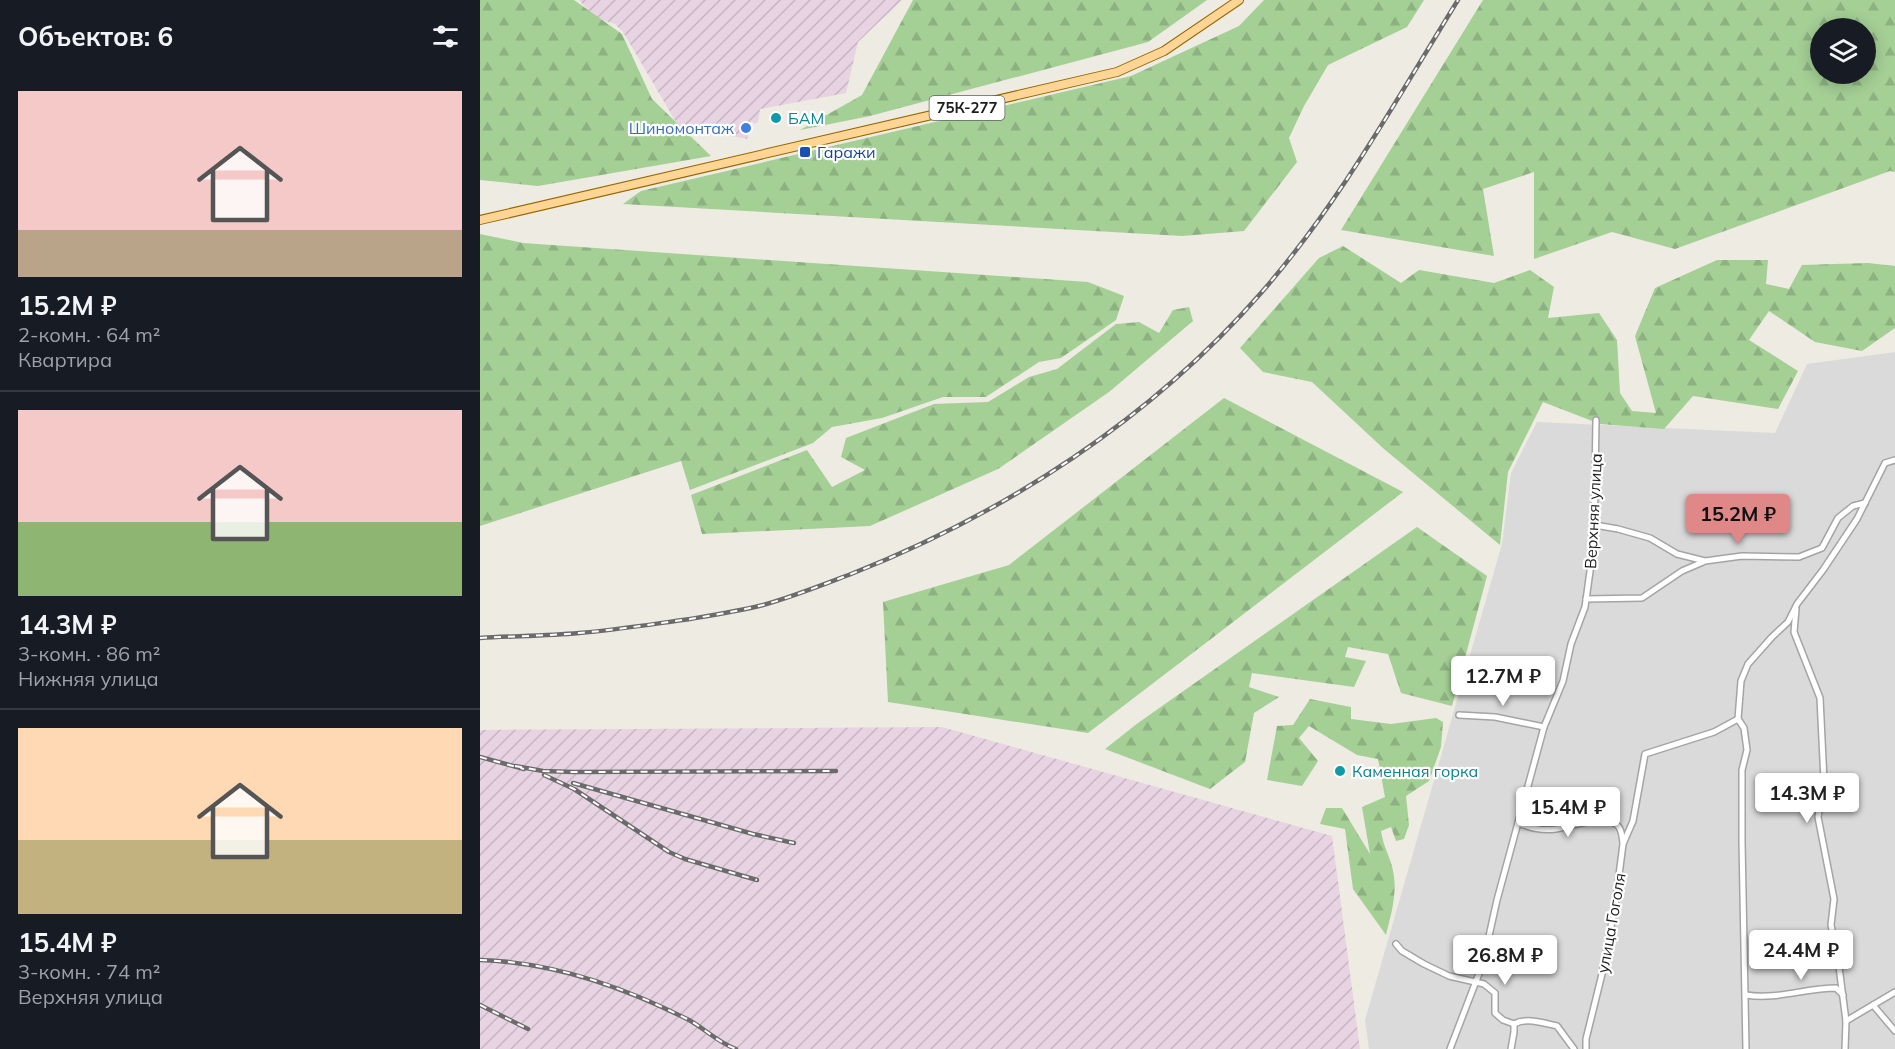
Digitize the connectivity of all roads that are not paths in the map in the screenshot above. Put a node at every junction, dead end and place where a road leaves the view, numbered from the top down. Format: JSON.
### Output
{"nodes":[{"id":1,"x":1239,"y":0,"type":"edge"},
{"id":2,"x":480,"y":220,"type":"edge"},
{"id":3,"x":1596,"y":420,"type":"dead end"},
{"id":4,"x":1895,"y":460,"type":"edge"},
{"id":5,"x":1865,"y":503,"type":"junction"},
{"id":6,"x":1595,"y":525,"type":"junction"},
{"id":7,"x":1705,"y":561,"type":"junction"},
{"id":8,"x":1586,"y":599,"type":"junction"},
{"id":9,"x":1797,"y":604,"type":"junction"},
{"id":10,"x":1459,"y":715,"type":"dead end"},
{"id":11,"x":1738,"y":719,"type":"junction"},
{"id":12,"x":1544,"y":727,"type":"junction"},
{"id":13,"x":1518,"y":823,"type":"junction"},
{"id":14,"x":1623,"y":844,"type":"junction"},
{"id":15,"x":1396,"y":944,"type":"dead end"},
{"id":16,"x":1474,"y":982,"type":"junction"},
{"id":17,"x":1895,"y":992,"type":"edge"},
{"id":18,"x":1746,"y":995,"type":"junction"},
{"id":19,"x":1843,"y":995,"type":"junction"},
{"id":20,"x":1872,"y":1005,"type":"junction"},
{"id":21,"x":1846,"y":1021,"type":"junction"},
{"id":22,"x":1514,"y":1024,"type":"junction"},
{"id":23,"x":1895,"y":1031,"type":"edge"},
{"id":24,"x":1450,"y":1049,"type":"edge"},
{"id":25,"x":1511,"y":1049,"type":"edge"},
{"id":26,"x":1574,"y":1049,"type":"edge"},
{"id":27,"x":1586,"y":1049,"type":"edge"},
{"id":28,"x":1746,"y":1049,"type":"edge"},
{"id":29,"x":1845,"y":1049,"type":"edge"}],
"edges":[{"from":1,"to":2,"type":"main road","number":"75К-277"},
{"from":3,"to":6,"type":"street","name":"Верхняя улица"},
{"from":4,"to":5,"type":"street"},
{"from":5,"to":7,"type":"street"},
{"from":5,"to":9,"type":"street"},
{"from":6,"to":7,"type":"street"},
{"from":6,"to":8,"type":"street","name":"Верхняя улица"},
{"from":7,"to":8,"type":"street"},
{"from":8,"to":12,"type":"street","name":"Верхняя улица"},
{"from":9,"to":11,"type":"street"},
{"from":9,"to":19,"type":"street"},
{"from":10,"to":12,"type":"street"},
{"from":11,"to":14,"type":"street","name":"улица Гоголя"},
{"from":11,"to":18,"type":"street"},
{"from":12,"to":13,"type":"street","name":"Верхняя улица"},
{"from":13,"to":14,"type":"street"},
{"from":13,"to":16,"type":"street","name":"Верхняя улица"},
{"from":14,"to":27,"type":"street","name":"улица Гоголя"},
{"from":15,"to":16,"type":"street"},
{"from":16,"to":22,"type":"street"},
{"from":16,"to":24,"type":"street","name":"Верхняя улица"},
{"from":17,"to":20,"type":"street"},
{"from":18,"to":19,"type":"street"},
{"from":18,"to":28,"type":"street"},
{"from":19,"to":21,"type":"street"},
{"from":20,"to":21,"type":"street"},
{"from":20,"to":23,"type":"street"},
{"from":21,"to":29,"type":"street"},
{"from":22,"to":25,"type":"street"},
{"from":22,"to":26,"type":"street"}]}
